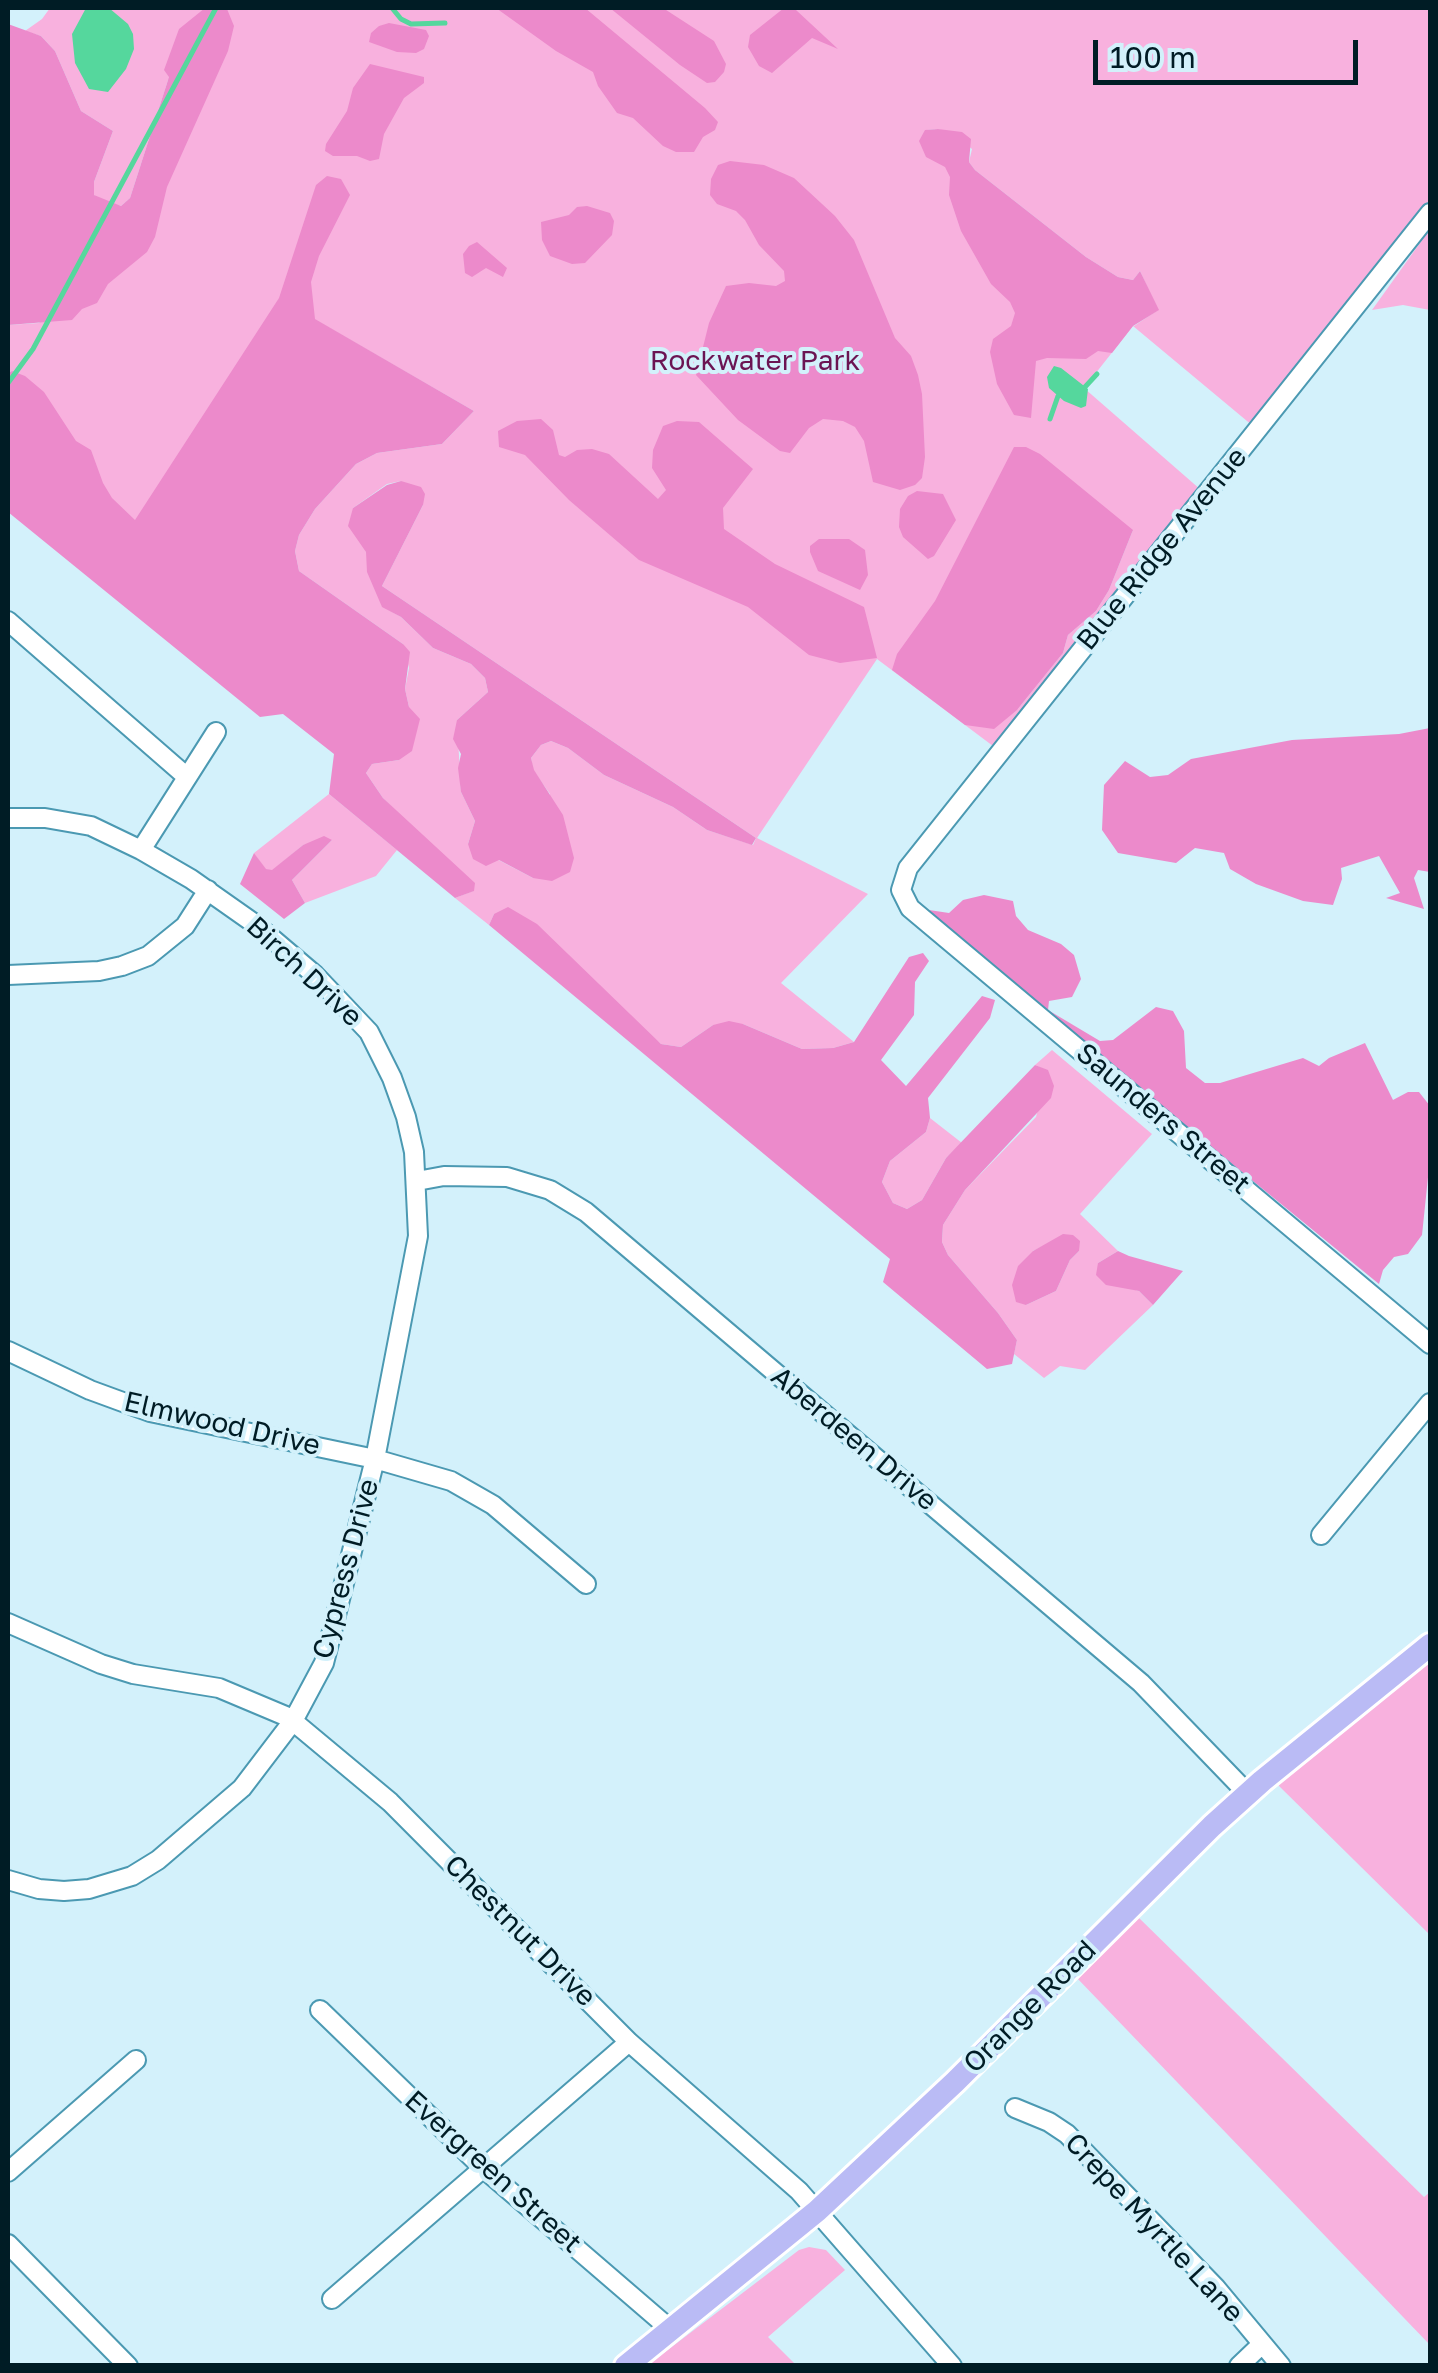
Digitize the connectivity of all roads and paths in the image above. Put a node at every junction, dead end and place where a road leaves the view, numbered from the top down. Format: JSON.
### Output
{"nodes":[{"id":1,"x":1430,"y":213,"type":"edge"},
{"id":2,"x":8,"y":621,"type":"edge"},
{"id":3,"x":216,"y":732,"type":"dead end"},
{"id":4,"x":188,"y":776,"type":"junction"},
{"id":5,"x":8,"y":818,"type":"edge"},
{"id":6,"x":141,"y":850,"type":"junction"},
{"id":7,"x":208,"y":890,"type":"junction"},
{"id":8,"x":902,"y":890,"type":"joint"},
{"id":9,"x":8,"y":975,"type":"edge"},
{"id":10,"x":417,"y":1182,"type":"junction"},
{"id":11,"x":1430,"y":1344,"type":"edge"},
{"id":12,"x":8,"y":1351,"type":"edge"},
{"id":13,"x":1430,"y":1404,"type":"edge"},
{"id":14,"x":375,"y":1459,"type":"junction"},
{"id":15,"x":1322,"y":1535,"type":"dead end"},
{"id":16,"x":586,"y":1584,"type":"dead end"},
{"id":17,"x":8,"y":1623,"type":"edge"},
{"id":18,"x":1430,"y":1645,"type":"edge"},
{"id":19,"x":293,"y":1721,"type":"junction"},
{"id":20,"x":1248,"y":1794,"type":"junction"},
{"id":21,"x":8,"y":1880,"type":"edge"},
{"id":22,"x":320,"y":2010,"type":"dead end"},
{"id":23,"x":630,"y":2042,"type":"junction"},
{"id":24,"x":136,"y":2060,"type":"dead end"},
{"id":25,"x":1014,"y":2108,"type":"dead end"},
{"id":26,"x":483,"y":2168,"type":"junction"},
{"id":27,"x":8,"y":2172,"type":"edge"},
{"id":28,"x":818,"y":2211,"type":"junction"},
{"id":29,"x":8,"y":2244,"type":"edge"},
{"id":30,"x":332,"y":2298,"type":"dead end"},
{"id":31,"x":670,"y":2329,"type":"junction"},
{"id":32,"x":1261,"y":2344,"type":"junction"},
{"id":33,"x":128,"y":2366,"type":"edge"},
{"id":34,"x":626,"y":2366,"type":"edge"},
{"id":35,"x":952,"y":2366,"type":"edge"},
{"id":36,"x":1239,"y":2366,"type":"edge"},
{"id":37,"x":1281,"y":2366,"type":"edge"}],
"edges":[{"from":1,"to":8,"type":"street","name":"Blue Ridge Avenue"},
{"from":2,"to":4,"type":"street"},
{"from":3,"to":4,"type":"street"},
{"from":4,"to":6,"type":"street"},
{"from":5,"to":6,"type":"street","name":"Birch Drive"},
{"from":6,"to":7,"type":"street","name":"Birch Drive"},
{"from":7,"to":9,"type":"street"},
{"from":7,"to":10,"type":"street","name":"Birch Drive"},
{"from":8,"to":11,"type":"street","name":"Saunders Street"},
{"from":10,"to":14,"type":"street","name":"Cypress Drive"},
{"from":10,"to":20,"type":"street","name":"Aberdeen Drive"},
{"from":12,"to":14,"type":"street","name":"Elmwood Drive"},
{"from":13,"to":15,"type":"street"},
{"from":14,"to":16,"type":"street","name":"Elmwood Drive"},
{"from":14,"to":19,"type":"street","name":"Cypress Drive"},
{"from":17,"to":19,"type":"street","name":"Chestnut Drive"},
{"from":18,"to":20,"type":"main road","name":"Orange Road"},
{"from":19,"to":21,"type":"street","name":"Cypress Drive"},
{"from":19,"to":23,"type":"street","name":"Chestnut Drive"},
{"from":20,"to":28,"type":"main road","name":"Orange Road"},
{"from":22,"to":26,"type":"street","name":"Evergreen Street"},
{"from":23,"to":26,"type":"street"},
{"from":23,"to":28,"type":"street","name":"Chestnut Drive"},
{"from":24,"to":27,"type":"street"},
{"from":25,"to":32,"type":"street","name":"Crepe Myrtle Lane"},
{"from":26,"to":30,"type":"street"},
{"from":26,"to":31,"type":"street","name":"Evergreen Street"},
{"from":28,"to":31,"type":"main road","name":"Orange Road"},
{"from":28,"to":35,"type":"street","name":"Chestnut Drive"},
{"from":29,"to":33,"type":"street"},
{"from":31,"to":34,"type":"main road","name":"Orange Road"},
{"from":32,"to":36,"type":"street"},
{"from":32,"to":37,"type":"street","name":"Crepe Myrtle Lane"}]}
